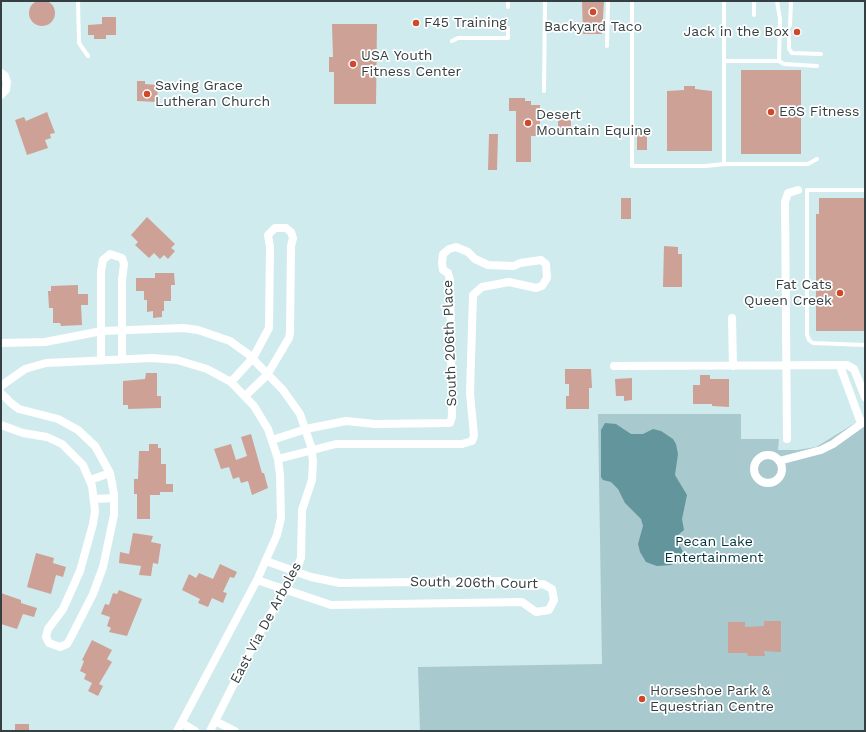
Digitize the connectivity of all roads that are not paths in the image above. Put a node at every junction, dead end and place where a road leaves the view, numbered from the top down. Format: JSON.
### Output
{"nodes":[{"id":1,"x":78,"y":1,"type":"edge"},
{"id":2,"x":508,"y":1,"type":"edge"},
{"id":3,"x":545,"y":1,"type":"edge"},
{"id":4,"x":608,"y":1,"type":"edge"},
{"id":5,"x":632,"y":1,"type":"edge"},
{"id":6,"x":724,"y":1,"type":"edge"},
{"id":7,"x":754,"y":1,"type":"edge"},
{"id":8,"x":776,"y":1,"type":"edge"},
{"id":9,"x":791,"y":1,"type":"edge"},
{"id":10,"x":508,"y":7,"type":"dead end"},
{"id":11,"x":754,"y":15,"type":"dead end"},
{"id":12,"x":790,"y":26,"type":"dead end"},
{"id":13,"x":508,"y":28,"type":"dead end"},
{"id":14,"x":790,"y":32,"type":"dead end"},
{"id":15,"x":452,"y":41,"type":"dead end"},
{"id":16,"x":607,"y":46,"type":"dead end"},
{"id":17,"x":821,"y":54,"type":"dead end"},
{"id":18,"x":88,"y":56,"type":"dead end"},
{"id":19,"x":779,"y":61,"type":"junction"},
{"id":20,"x":724,"y":62,"type":"junction"},
{"id":21,"x":817,"y":66,"type":"dead end"},
{"id":22,"x":1,"y":73,"type":"edge"},
{"id":23,"x":544,"y":91,"type":"dead end"},
{"id":24,"x":1,"y":95,"type":"edge"},
{"id":25,"x":817,"y":159,"type":"dead end"},
{"id":26,"x":724,"y":164,"type":"junction"},
{"id":27,"x":798,"y":190,"type":"joint"},
{"id":28,"x":807,"y":190,"type":"junction"},
{"id":29,"x":865,"y":190,"type":"edge"},
{"id":30,"x":732,"y":318,"type":"dead end"},
{"id":31,"x":122,"y":330,"type":"junction"},
{"id":32,"x":102,"y":331,"type":"junction"},
{"id":33,"x":1,"y":343,"type":"edge"},
{"id":34,"x":865,"y":345,"type":"edge"},
{"id":35,"x":253,"y":358,"type":"junction"},
{"id":36,"x":122,"y":359,"type":"junction"},
{"id":37,"x":101,"y":360,"type":"junction"},
{"id":38,"x":614,"y":366,"type":"dead end"},
{"id":39,"x":733,"y":366,"type":"junction"},
{"id":40,"x":786,"y":366,"type":"junction"},
{"id":41,"x":840,"y":366,"type":"junction"},
{"id":42,"x":267,"y":375,"type":"junction"},
{"id":43,"x":231,"y":382,"type":"junction"},
{"id":44,"x":1,"y":386,"type":"edge"},
{"id":45,"x":861,"y":388,"type":"junction"},
{"id":46,"x":850,"y":392,"type":"junction"},
{"id":47,"x":1,"y":393,"type":"edge"},
{"id":48,"x":245,"y":396,"type":"junction"},
{"id":49,"x":865,"y":397,"type":"edge"},
{"id":50,"x":863,"y":422,"type":"edge"},
{"id":51,"x":1,"y":425,"type":"edge"},
{"id":52,"x":306,"y":429,"type":"junction"},
{"id":53,"x":786,"y":439,"type":"dead end"},
{"id":54,"x":272,"y":440,"type":"junction"},
{"id":55,"x":312,"y":450,"type":"junction"},
{"id":56,"x":278,"y":459,"type":"junction"},
{"id":57,"x":779,"y":461,"type":"dead end"},
{"id":58,"x":110,"y":473,"type":"junction"},
{"id":59,"x":90,"y":480,"type":"junction"},
{"id":60,"x":114,"y":498,"type":"junction"},
{"id":61,"x":94,"y":499,"type":"junction"},
{"id":62,"x":266,"y":561,"type":"junction"},
{"id":63,"x":296,"y":571,"type":"junction"},
{"id":64,"x":257,"y":580,"type":"junction"},
{"id":65,"x":285,"y":590,"type":"junction"},
{"id":66,"x":215,"y":721,"type":"junction"},
{"id":67,"x":182,"y":723,"type":"junction"},
{"id":68,"x":177,"y":731,"type":"edge"},
{"id":69,"x":195,"y":731,"type":"edge"},
{"id":70,"x":210,"y":731,"type":"edge"},
{"id":71,"x":235,"y":731,"type":"edge"}],
"edges":[{"from":1,"to":18,"type":"lane"},
{"from":2,"to":10,"type":"lane"},
{"from":3,"to":23,"type":"lane"},
{"from":4,"to":16,"type":"lane"},
{"from":5,"to":26,"type":"lane"},
{"from":6,"to":20,"type":"lane"},
{"from":7,"to":11,"type":"lane"},
{"from":8,"to":19,"type":"lane"},
{"from":9,"to":12,"type":"lane"},
{"from":13,"to":15,"type":"lane"},
{"from":14,"to":17,"type":"lane"},
{"from":19,"to":20,"type":"lane"},
{"from":19,"to":21,"type":"lane"},
{"from":20,"to":26,"type":"lane"},
{"from":22,"to":24,"type":"street"},
{"from":25,"to":26,"type":"lane"},
{"from":27,"to":28,"type":"lane"},
{"from":27,"to":40,"type":"street"},
{"from":28,"to":29,"type":"lane"},
{"from":28,"to":34,"type":"lane"},
{"from":30,"to":39,"type":"street"},
{"from":31,"to":32,"type":"street"},
{"from":31,"to":32,"type":"street"},
{"from":31,"to":35,"type":"street","name":"East Via De Arboles"},
{"from":31,"to":36,"type":"street"},
{"from":32,"to":33,"type":"street"},
{"from":32,"to":37,"type":"street"},
{"from":35,"to":42,"type":"street","name":"East Via De Arboles"},
{"from":35,"to":42,"type":"street"},
{"from":35,"to":43,"type":"street"},
{"from":36,"to":37,"type":"street"},
{"from":36,"to":43,"type":"street","name":"East Via De Arboles"},
{"from":37,"to":44,"type":"street"},
{"from":38,"to":39,"type":"street"},
{"from":39,"to":40,"type":"street"},
{"from":40,"to":41,"type":"street"},
{"from":40,"to":53,"type":"street"},
{"from":41,"to":45,"type":"street"},
{"from":41,"to":46,"type":"street"},
{"from":42,"to":48,"type":"street"},
{"from":42,"to":52,"type":"street","name":"East Via De Arboles"},
{"from":43,"to":48,"type":"street","name":"East Via De Arboles"},
{"from":45,"to":46,"type":"street"},
{"from":45,"to":49,"type":"street"},
{"from":46,"to":50,"type":"street"},
{"from":47,"to":58,"type":"street"},
{"from":48,"to":54,"type":"street","name":"East Via De Arboles"},
{"from":50,"to":57,"type":"street"},
{"from":51,"to":59,"type":"street"},
{"from":52,"to":54,"type":"street"},
{"from":52,"to":55,"type":"street","name":"East Via De Arboles"},
{"from":52,"to":55,"type":"street","name":"South 206th Place"},
{"from":54,"to":56,"type":"street","name":"East Via De Arboles"},
{"from":55,"to":56,"type":"street"},
{"from":55,"to":63,"type":"street","name":"East Via De Arboles"},
{"from":56,"to":62,"type":"street","name":"East Via De Arboles"},
{"from":58,"to":59,"type":"street"},
{"from":58,"to":60,"type":"street"},
{"from":59,"to":61,"type":"street"},
{"from":60,"to":61,"type":"street"},
{"from":60,"to":61,"type":"street"},
{"from":62,"to":63,"type":"street"},
{"from":62,"to":64,"type":"street","name":"East Via De Arboles"},
{"from":63,"to":65,"type":"street","name":"East Via De Arboles"},
{"from":63,"to":65,"type":"street","name":"South 206th Court"},
{"from":64,"to":65,"type":"street"},
{"from":64,"to":67,"type":"street","name":"East Via De Arboles"},
{"from":65,"to":66,"type":"street","name":"East Via De Arboles"},
{"from":66,"to":70,"type":"street","name":"East Via De Arboles"},
{"from":66,"to":71,"type":"street"},
{"from":67,"to":68,"type":"street","name":"East Via De Arboles"},
{"from":67,"to":69,"type":"street"}]}
